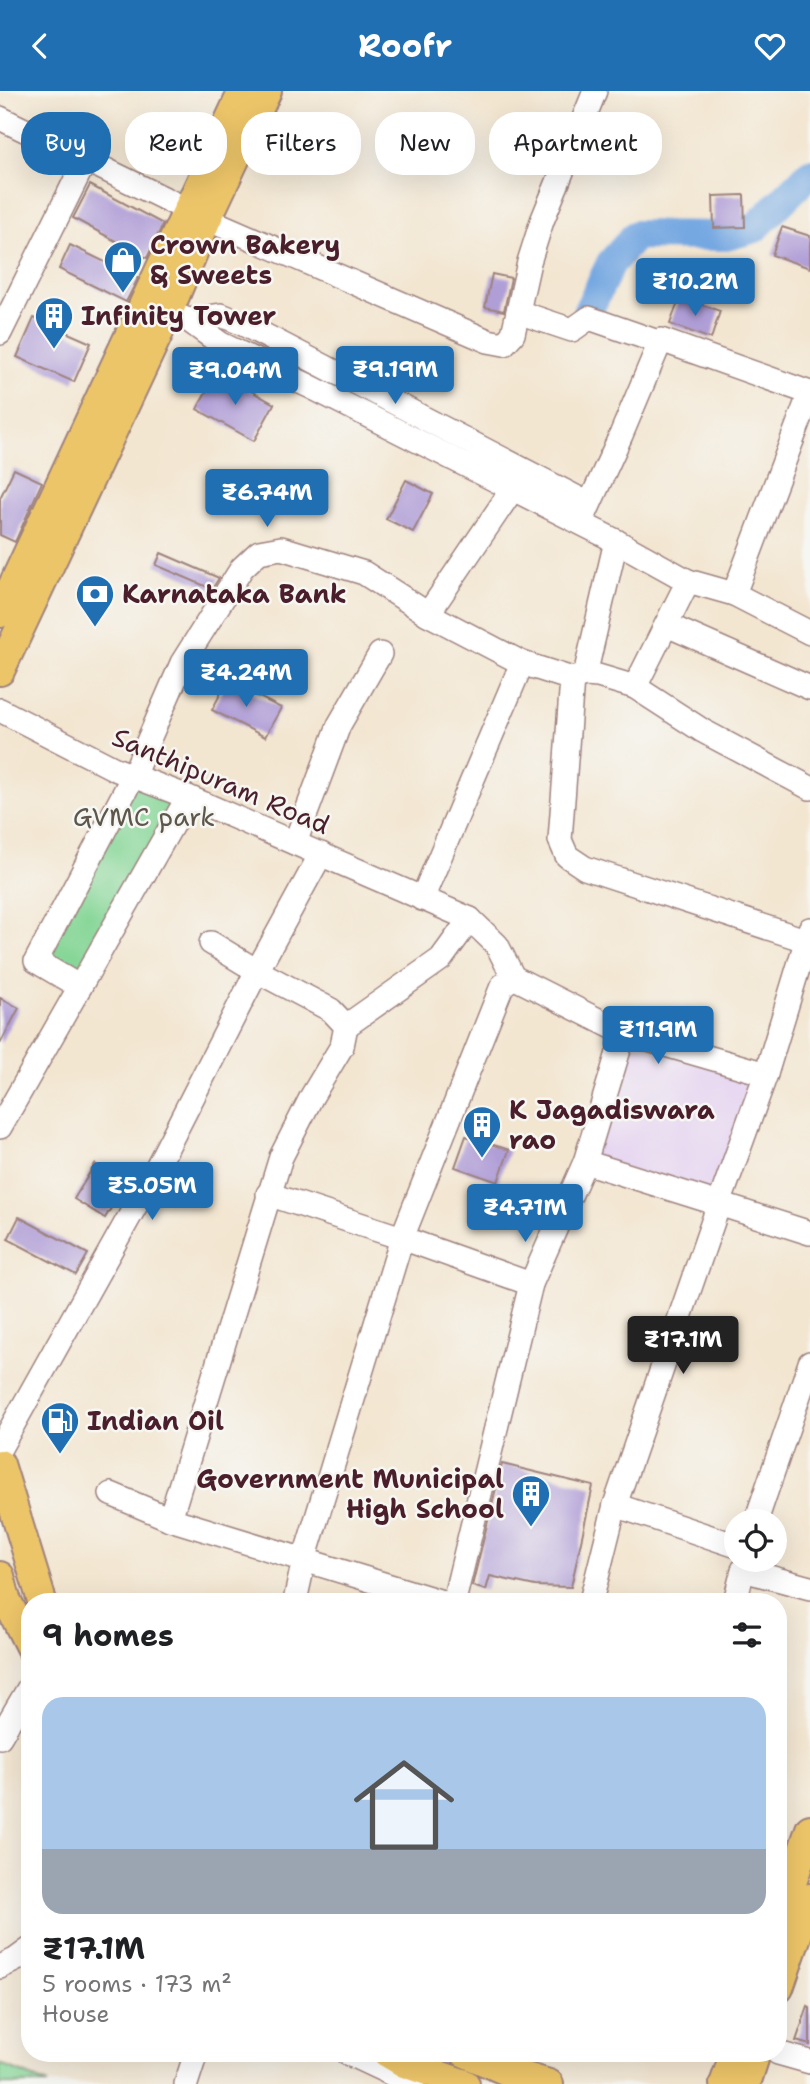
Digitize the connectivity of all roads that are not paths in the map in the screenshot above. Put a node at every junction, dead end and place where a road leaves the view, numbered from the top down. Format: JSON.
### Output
{"nodes":[{"id":1,"x":243,"y":91,"type":"edge"},
{"id":2,"x":267,"y":91,"type":"edge"},
{"id":3,"x":595,"y":91,"type":"edge"},
{"id":4,"x":0,"y":118,"type":"edge"},
{"id":5,"x":21,"y":128,"type":"edge"},
{"id":6,"x":111,"y":173,"type":"edge"},
{"id":7,"x":79,"y":175,"type":"edge"},
{"id":8,"x":198,"y":214,"type":"junction"},
{"id":9,"x":167,"y":312,"type":"junction"},
{"id":10,"x":519,"y":312,"type":"junction"},
{"id":11,"x":0,"y":333,"type":"edge"},
{"id":12,"x":658,"y":342,"type":"junction"},
{"id":13,"x":810,"y":393,"type":"edge"},
{"id":14,"x":512,"y":490,"type":"junction"},
{"id":15,"x":585,"y":514,"type":"junction"},
{"id":16,"x":616,"y":541,"type":"junction"},
{"id":17,"x":688,"y":581,"type":"junction"},
{"id":18,"x":734,"y":594,"type":"junction"},
{"id":19,"x":0,"y":613,"type":"edge"},
{"id":20,"x":428,"y":614,"type":"junction"},
{"id":21,"x":667,"y":625,"type":"junction"},
{"id":22,"x":810,"y":633,"type":"edge"},
{"id":23,"x":380,"y":654,"type":"dead end"},
{"id":24,"x":522,"y":663,"type":"junction"},
{"id":25,"x":0,"y":671,"type":"edge"},
{"id":26,"x":578,"y":677,"type":"junction"},
{"id":27,"x":635,"y":687,"type":"junction"},
{"id":28,"x":810,"y":688,"type":"edge"},
{"id":29,"x":0,"y":710,"type":"edge"},
{"id":30,"x":133,"y":776,"type":"junction"},
{"id":31,"x":810,"y":788,"type":"edge"},
{"id":32,"x":188,"y":797,"type":"junction"},
{"id":33,"x":295,"y":843,"type":"junction"},
{"id":34,"x":320,"y":854,"type":"junction"},
{"id":35,"x":422,"y":899,"type":"junction"},
{"id":36,"x":470,"y":919,"type":"junction"},
{"id":37,"x":809,"y":935,"type":"edge"},
{"id":38,"x":211,"y":943,"type":"dead end"},
{"id":39,"x":257,"y":971,"type":"junction"},
{"id":40,"x":513,"y":977,"type":"junction"},
{"id":41,"x":80,"y":988,"type":"junction"},
{"id":42,"x":346,"y":1025,"type":"junction"},
{"id":43,"x":624,"y":1033,"type":"junction"},
{"id":44,"x":766,"y":1074,"type":"junction"},
{"id":45,"x":0,"y":1127,"type":"edge"},
{"id":46,"x":585,"y":1161,"type":"junction"},
{"id":47,"x":268,"y":1194,"type":"junction"},
{"id":48,"x":719,"y":1204,"type":"junction"},
{"id":49,"x":810,"y":1233,"type":"edge"},
{"id":50,"x":402,"y":1238,"type":"junction"},
{"id":51,"x":531,"y":1284,"type":"junction"},
{"id":52,"x":810,"y":1363,"type":"edge"},
{"id":53,"x":0,"y":1448,"type":"edge"},
{"id":54,"x":0,"y":1464,"type":"edge"},
{"id":55,"x":111,"y":1494,"type":"dead end"},
{"id":56,"x":615,"y":1505,"type":"junction"},
{"id":57,"x":760,"y":1509,"type":"edge"},
{"id":58,"x":170,"y":1518,"type":"junction"},
{"id":59,"x":724,"y":1542,"type":"edge"},
{"id":60,"x":304,"y":1560,"type":"junction"},
{"id":61,"x":742,"y":1572,"type":"edge"},
{"id":62,"x":764,"y":1572,"type":"edge"},
{"id":63,"x":0,"y":1576,"type":"edge"},
{"id":64,"x":810,"y":1588,"type":"edge"},
{"id":65,"x":40,"y":1593,"type":"edge"},
{"id":66,"x":297,"y":1593,"type":"edge"},
{"id":67,"x":413,"y":1593,"type":"edge"},
{"id":68,"x":456,"y":1593,"type":"edge"},
{"id":69,"x":593,"y":1593,"type":"edge"},
{"id":70,"x":737,"y":1593,"type":"edge"},
{"id":71,"x":21,"y":1629,"type":"edge"},
{"id":72,"x":21,"y":1701,"type":"edge"},
{"id":73,"x":0,"y":1737,"type":"edge"},
{"id":74,"x":810,"y":1829,"type":"edge"},
{"id":75,"x":787,"y":1898,"type":"edge"},
{"id":76,"x":810,"y":1898,"type":"edge"},
{"id":77,"x":21,"y":1956,"type":"edge"},
{"id":78,"x":787,"y":1965,"type":"edge"},
{"id":79,"x":0,"y":1967,"type":"edge"},
{"id":80,"x":787,"y":2056,"type":"edge"},
{"id":81,"x":193,"y":2062,"type":"edge"},
{"id":82,"x":367,"y":2062,"type":"edge"},
{"id":83,"x":402,"y":2062,"type":"edge"},
{"id":84,"x":486,"y":2062,"type":"edge"},
{"id":85,"x":732,"y":2062,"type":"edge"},
{"id":86,"x":753,"y":2062,"type":"edge"},
{"id":87,"x":810,"y":2062,"type":"edge"},
{"id":88,"x":455,"y":2083,"type":"edge"},
{"id":89,"x":186,"y":2084,"type":"edge"},
{"id":90,"x":413,"y":2084,"type":"edge"},
{"id":91,"x":549,"y":2084,"type":"edge"},
{"id":92,"x":724,"y":2084,"type":"edge"},
{"id":93,"x":746,"y":2084,"type":"edge"}],
"edges":[{"from":1,"to":8,"type":"main road"},
{"from":2,"to":8,"type":"main road"},
{"from":3,"to":10,"type":"street"},
{"from":4,"to":5,"type":"street"},
{"from":6,"to":8,"type":"street"},
{"from":7,"to":11,"type":"street"},
{"from":8,"to":9,"type":"main road"},
{"from":8,"to":10,"type":"street"},
{"from":9,"to":14,"type":"street"},
{"from":9,"to":15,"type":"street"},
{"from":9,"to":19,"type":"main road"},
{"from":9,"to":25,"type":"main road"},
{"from":10,"to":12,"type":"street"},
{"from":12,"to":13,"type":"street"},
{"from":12,"to":15,"type":"street"},
{"from":13,"to":18,"type":"street"},
{"from":14,"to":15,"type":"street"},
{"from":14,"to":20,"type":"street"},
{"from":15,"to":16,"type":"street"},
{"from":16,"to":17,"type":"street"},
{"from":16,"to":26,"type":"street"},
{"from":17,"to":18,"type":"street"},
{"from":17,"to":21,"type":"street"},
{"from":18,"to":22,"type":"street"},
{"from":20,"to":24,"type":"street"},
{"from":20,"to":30,"type":"street"},
{"from":21,"to":27,"type":"street"},
{"from":21,"to":28,"type":"street"},
{"from":23,"to":33,"type":"street"},
{"from":24,"to":26,"type":"street"},
{"from":24,"to":35,"type":"street"},
{"from":26,"to":27,"type":"street"},
{"from":26,"to":37,"type":"street"},
{"from":27,"to":31,"type":"street"},
{"from":29,"to":30,"type":"street","name":"Santhipuram Road"},
{"from":30,"to":32,"type":"street","name":"Santhipuram Road"},
{"from":30,"to":41,"type":"street"},
{"from":32,"to":33,"type":"street","name":"Santhipuram Road"},
{"from":32,"to":41,"type":"street"},
{"from":33,"to":34,"type":"street","name":"Santhipuram Road"},
{"from":34,"to":35,"type":"street","name":"Santhipuram Road"},
{"from":34,"to":39,"type":"street"},
{"from":35,"to":36,"type":"street","name":"Santhipuram Road"},
{"from":36,"to":40,"type":"street"},
{"from":36,"to":42,"type":"street"},
{"from":37,"to":44,"type":"street"},
{"from":38,"to":39,"type":"street"},
{"from":39,"to":42,"type":"street"},
{"from":39,"to":53,"type":"street"},
{"from":40,"to":43,"type":"street"},
{"from":40,"to":50,"type":"street"},
{"from":41,"to":45,"type":"street"},
{"from":42,"to":47,"type":"street"},
{"from":43,"to":44,"type":"street"},
{"from":43,"to":46,"type":"street"},
{"from":44,"to":48,"type":"street"},
{"from":46,"to":48,"type":"street"},
{"from":46,"to":51,"type":"street"},
{"from":47,"to":50,"type":"street"},
{"from":47,"to":58,"type":"street"},
{"from":48,"to":49,"type":"street"},
{"from":48,"to":56,"type":"street"},
{"from":50,"to":51,"type":"street"},
{"from":50,"to":60,"type":"street"},
{"from":51,"to":68,"type":"street"},
{"from":52,"to":57,"type":"street"},
{"from":54,"to":65,"type":"main road"},
{"from":55,"to":58,"type":"street"},
{"from":56,"to":59,"type":"street"},
{"from":56,"to":69,"type":"street"},
{"from":58,"to":60,"type":"street"},
{"from":60,"to":66,"type":"street"},
{"from":60,"to":67,"type":"street"},
{"from":61,"to":70,"type":"street"},
{"from":62,"to":64,"type":"street"},
{"from":63,"to":71,"type":"main road"},
{"from":72,"to":73,"type":"street"},
{"from":74,"to":75,"type":"main road"},
{"from":76,"to":78,"type":"main road"},
{"from":77,"to":79,"type":"street"},
{"from":80,"to":87,"type":"street"},
{"from":81,"to":89,"type":"street"},
{"from":82,"to":90,"type":"street"},
{"from":83,"to":88,"type":"main road"},
{"from":84,"to":91,"type":"main road"},
{"from":85,"to":92,"type":"main road"},
{"from":86,"to":93,"type":"main road"}]}
